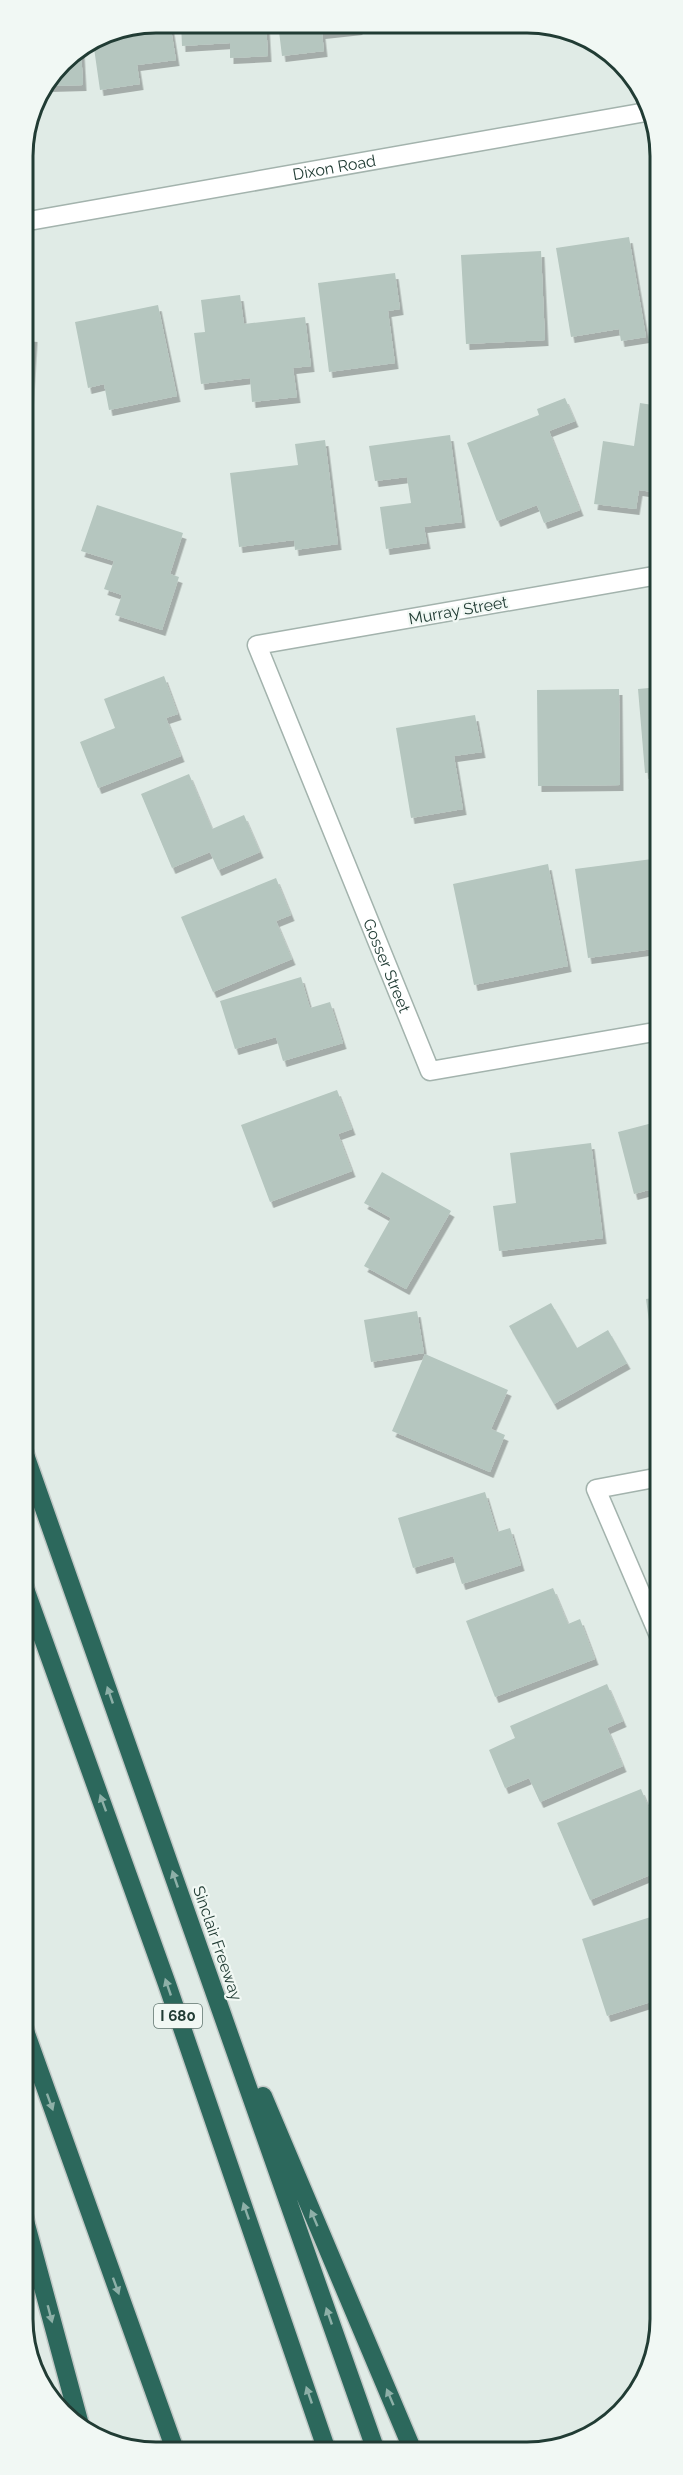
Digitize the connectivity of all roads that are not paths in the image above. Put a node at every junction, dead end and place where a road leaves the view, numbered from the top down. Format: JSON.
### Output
{"nodes":[{"id":1,"x":641,"y":113,"type":"edge"},
{"id":2,"x":33,"y":220,"type":"edge"},
{"id":3,"x":650,"y":577,"type":"edge"},
{"id":4,"x":257,"y":645,"type":"joint"},
{"id":5,"x":650,"y":1033,"type":"edge"},
{"id":6,"x":33,"y":1477,"type":"edge"},
{"id":7,"x":650,"y":1479,"type":"edge"},
{"id":8,"x":33,"y":1611,"type":"edge"},
{"id":9,"x":650,"y":1615,"type":"edge"},
{"id":10,"x":194,"y":1934,"type":"junction"},
{"id":11,"x":33,"y":2053,"type":"edge"},
{"id":12,"x":33,"y":2250,"type":"edge"},
{"id":13,"x":77,"y":2412,"type":"edge"},
{"id":14,"x":173,"y":2442,"type":"edge"},
{"id":15,"x":324,"y":2442,"type":"edge"},
{"id":16,"x":373,"y":2442,"type":"edge"},
{"id":17,"x":409,"y":2442,"type":"edge"}],
"edges":[{"from":1,"to":2,"type":"street","name":"Dixon Road"},
{"from":3,"to":4,"type":"street","name":"Murray Street"},
{"from":4,"to":5,"type":"street","name":"Gosser Street"},
{"from":10,"to":6,"type":"highway","name":"Sinclair Freeway","number":"I 680","one_way":true},
{"from":7,"to":9,"type":"street"},
{"from":15,"to":8,"type":"highway","number":"I 680","one_way":true},
{"from":16,"to":10,"type":"highway","name":"Sinclair Freeway","number":"I 680","one_way":true},
{"from":17,"to":10,"type":"highway","one_way":true},
{"from":11,"to":14,"type":"highway","one_way":true},
{"from":12,"to":13,"type":"highway","one_way":true}]}
